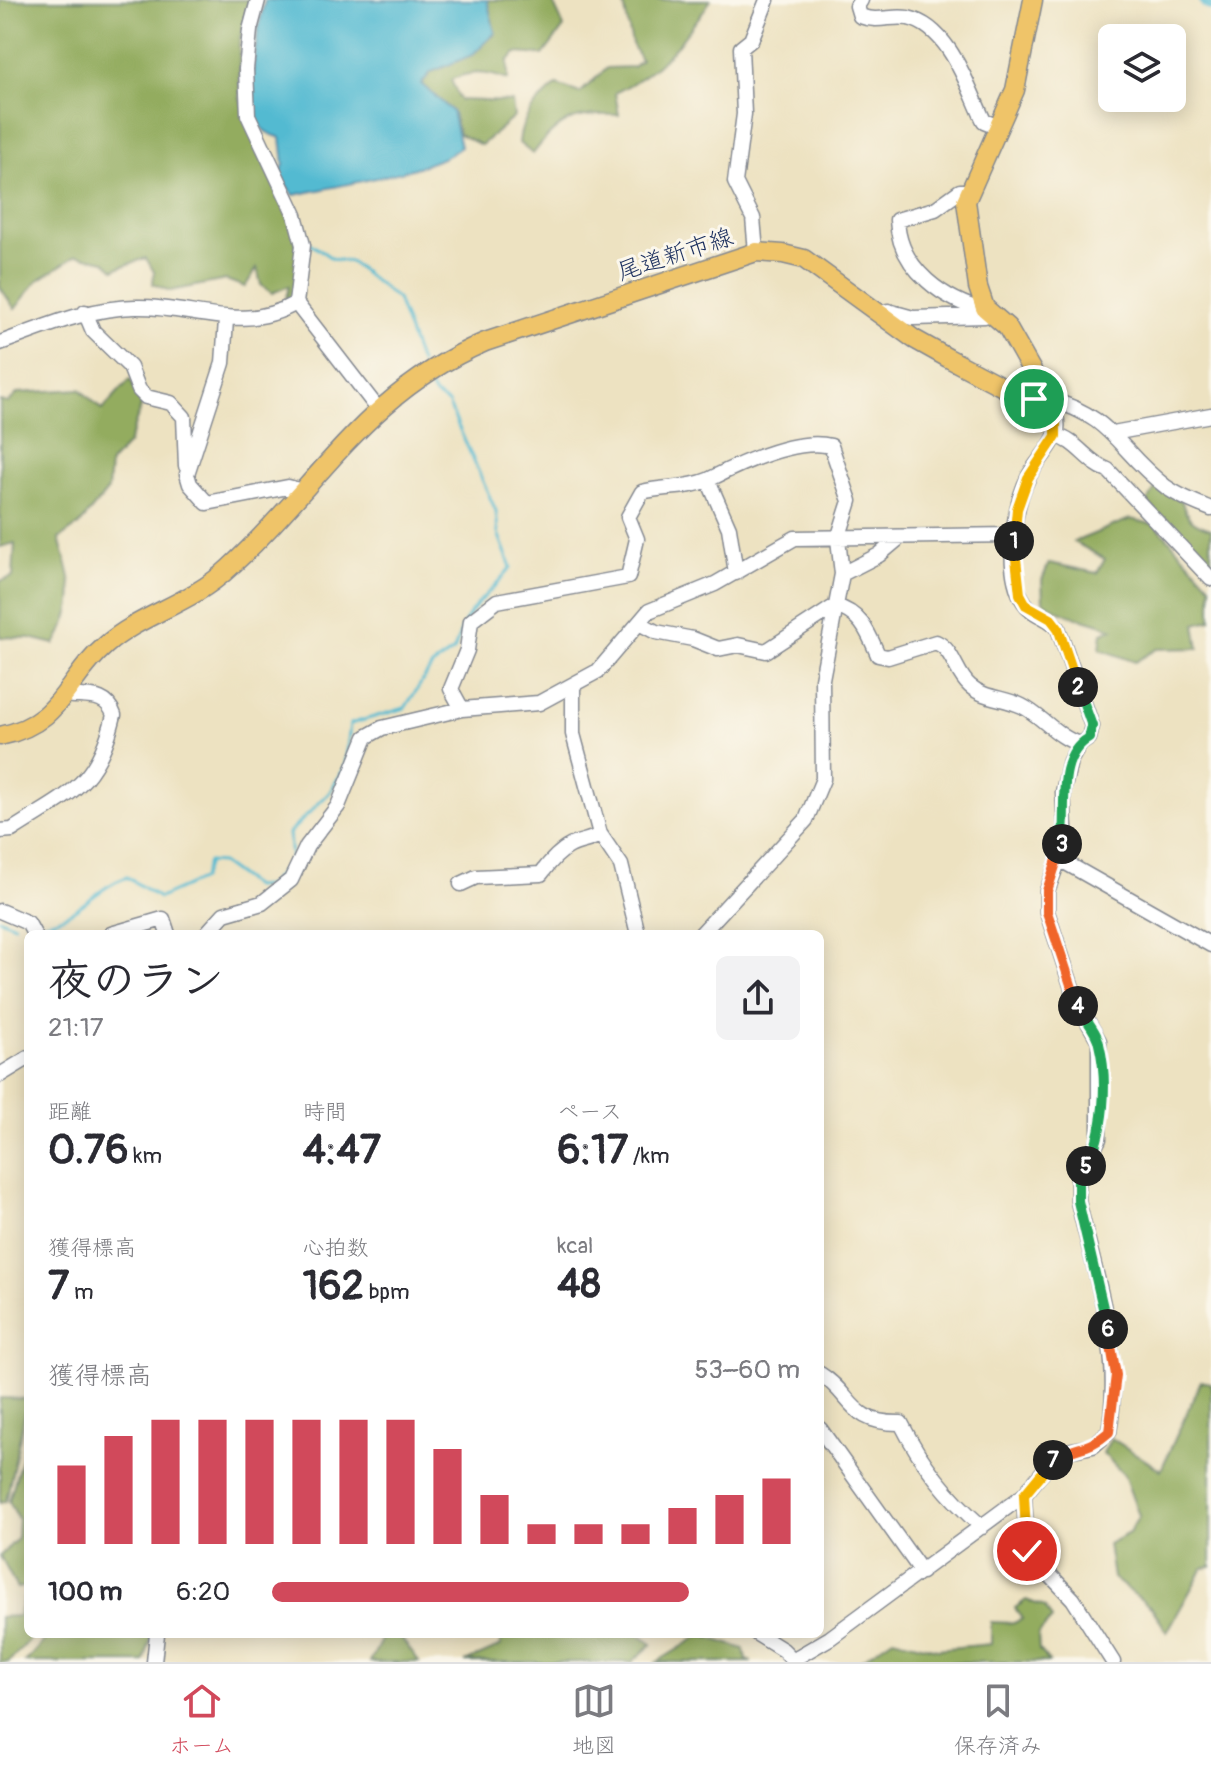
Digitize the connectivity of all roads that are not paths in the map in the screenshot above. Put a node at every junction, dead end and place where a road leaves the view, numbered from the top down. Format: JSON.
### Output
{"nodes":[{"id":1,"x":258,"y":0,"type":"edge"},
{"id":2,"x":767,"y":0,"type":"edge"},
{"id":3,"x":861,"y":0,"type":"edge"},
{"id":4,"x":1033,"y":0,"type":"edge"},
{"id":5,"x":999,"y":127,"type":"junction"},
{"id":6,"x":970,"y":191,"type":"junction"},
{"id":7,"x":756,"y":252,"type":"junction"},
{"id":8,"x":296,"y":303,"type":"junction"},
{"id":9,"x":85,"y":312,"type":"junction"},
{"id":10,"x":989,"y":312,"type":"junction"},
{"id":11,"x":879,"y":313,"type":"junction"},
{"id":12,"x":226,"y":320,"type":"junction"},
{"id":13,"x":0,"y":343,"type":"edge"},
{"id":14,"x":1048,"y":399,"type":"junction"},
{"id":15,"x":378,"y":409,"type":"junction"},
{"id":16,"x":1211,"y":415,"type":"edge"},
{"id":17,"x":1113,"y":433,"type":"junction"},
{"id":18,"x":1056,"y":436,"type":"junction"},
{"id":19,"x":187,"y":474,"type":"junction"},
{"id":20,"x":708,"y":480,"type":"junction"},
{"id":21,"x":302,"y":491,"type":"junction"},
{"id":22,"x":1211,"y":509,"type":"edge"},
{"id":23,"x":1013,"y":535,"type":"junction"},
{"id":24,"x":838,"y":539,"type":"junction"},
{"id":25,"x":898,"y":539,"type":"junction"},
{"id":26,"x":736,"y":573,"type":"junction"},
{"id":27,"x":842,"y":574,"type":"junction"},
{"id":28,"x":1211,"y":579,"type":"edge"},
{"id":29,"x":835,"y":606,"type":"junction"},
{"id":30,"x":639,"y":623,"type":"junction"},
{"id":31,"x":573,"y":687,"type":"junction"},
{"id":32,"x":65,"y":695,"type":"junction"},
{"id":33,"x":462,"y":709,"type":"junction"},
{"id":34,"x":0,"y":736,"type":"edge"},
{"id":35,"x":1080,"y":744,"type":"junction"},
{"id":36,"x":0,"y":831,"type":"edge"},
{"id":37,"x":600,"y":834,"type":"junction"},
{"id":38,"x":1059,"y":859,"type":"junction"},
{"id":39,"x":461,"y":884,"type":"dead end"},
{"id":40,"x":0,"y":911,"type":"edge"},
{"id":41,"x":32,"y":930,"type":"edge"},
{"id":42,"x":125,"y":930,"type":"edge"},
{"id":43,"x":167,"y":930,"type":"edge"},
{"id":44,"x":210,"y":930,"type":"edge"},
{"id":45,"x":637,"y":930,"type":"edge"},
{"id":46,"x":705,"y":930,"type":"edge"},
{"id":47,"x":1211,"y":945,"type":"edge"},
{"id":48,"x":24,"y":1060,"type":"edge"},
{"id":49,"x":0,"y":1075,"type":"edge"},
{"id":50,"x":824,"y":1378,"type":"edge"},
{"id":51,"x":824,"y":1435,"type":"edge"},
{"id":52,"x":1024,"y":1495,"type":"junction"},
{"id":53,"x":982,"y":1527,"type":"junction"},
{"id":54,"x":922,"y":1572,"type":"junction"},
{"id":55,"x":157,"y":1638,"type":"edge"},
{"id":56,"x":763,"y":1638,"type":"edge"},
{"id":57,"x":794,"y":1660,"type":"edge"},
{"id":58,"x":154,"y":1662,"type":"edge"},
{"id":59,"x":1113,"y":1662,"type":"edge"}],
"edges":[{"from":1,"to":8,"type":"street"},
{"from":2,"to":7,"type":"street"},
{"from":3,"to":5,"type":"street"},
{"from":4,"to":5,"type":"main road"},
{"from":5,"to":6,"type":"main road"},
{"from":6,"to":10,"type":"main road"},
{"from":6,"to":10,"type":"street"},
{"from":7,"to":11,"type":"main road","name":"尾道新市線"},
{"from":7,"to":15,"type":"main road","name":"尾道新市線"},
{"from":8,"to":12,"type":"street"},
{"from":8,"to":15,"type":"street"},
{"from":9,"to":12,"type":"street"},
{"from":9,"to":13,"type":"street"},
{"from":9,"to":19,"type":"street"},
{"from":10,"to":11,"type":"street"},
{"from":10,"to":14,"type":"main road"},
{"from":11,"to":14,"type":"main road","name":"尾道新市線"},
{"from":12,"to":19,"type":"street"},
{"from":14,"to":17,"type":"street"},
{"from":14,"to":18,"type":"street"},
{"from":15,"to":21,"type":"main road","name":"尾道新市線"},
{"from":16,"to":17,"type":"street"},
{"from":17,"to":22,"type":"street"},
{"from":18,"to":23,"type":"street"},
{"from":18,"to":28,"type":"street"},
{"from":19,"to":21,"type":"street"},
{"from":20,"to":24,"type":"street"},
{"from":20,"to":26,"type":"street"},
{"from":20,"to":33,"type":"street"},
{"from":21,"to":32,"type":"main road","name":"尾道新市線"},
{"from":23,"to":25,"type":"street"},
{"from":23,"to":35,"type":"street"},
{"from":24,"to":25,"type":"street"},
{"from":24,"to":26,"type":"street"},
{"from":24,"to":27,"type":"street"},
{"from":25,"to":27,"type":"street"},
{"from":26,"to":30,"type":"street"},
{"from":27,"to":29,"type":"street"},
{"from":29,"to":30,"type":"street"},
{"from":29,"to":35,"type":"street"},
{"from":29,"to":46,"type":"street"},
{"from":30,"to":31,"type":"street"},
{"from":31,"to":33,"type":"street"},
{"from":31,"to":37,"type":"street"},
{"from":32,"to":34,"type":"main road","name":"尾道新市線"},
{"from":32,"to":36,"type":"street"},
{"from":33,"to":44,"type":"street"},
{"from":35,"to":38,"type":"street"},
{"from":37,"to":39,"type":"street"},
{"from":37,"to":45,"type":"street"},
{"from":38,"to":47,"type":"street"},
{"from":38,"to":52,"type":"street"},
{"from":40,"to":41,"type":"street"},
{"from":42,"to":43,"type":"street"},
{"from":48,"to":49,"type":"street"},
{"from":50,"to":53,"type":"street"},
{"from":51,"to":54,"type":"street"},
{"from":52,"to":53,"type":"street"},
{"from":52,"to":59,"type":"street"},
{"from":53,"to":54,"type":"street"},
{"from":54,"to":57,"type":"street"},
{"from":55,"to":58,"type":"street"},
{"from":56,"to":57,"type":"street"}]}
